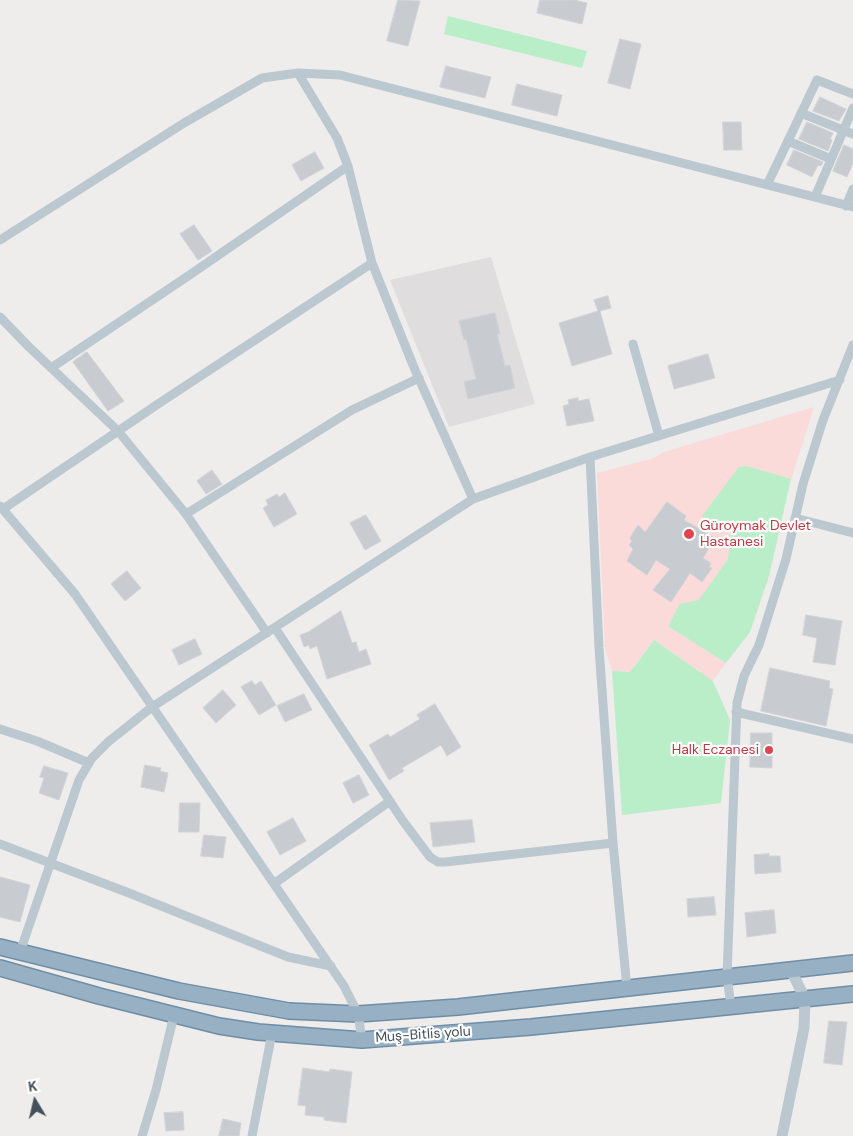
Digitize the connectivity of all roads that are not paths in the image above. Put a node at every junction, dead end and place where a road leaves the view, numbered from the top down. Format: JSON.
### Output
{"nodes":[{"id":1,"x":298,"y":73,"type":"junction"},
{"id":2,"x":853,"y":94,"type":"edge"},
{"id":3,"x":853,"y":108,"type":"edge"},
{"id":4,"x":801,"y":113,"type":"junction"},
{"id":5,"x":844,"y":130,"type":"junction"},
{"id":6,"x":853,"y":134,"type":"edge"},
{"id":7,"x":788,"y":141,"type":"junction"},
{"id":8,"x":831,"y":160,"type":"junction"},
{"id":9,"x":348,"y":166,"type":"junction"},
{"id":10,"x":767,"y":185,"type":"junction"},
{"id":11,"x":853,"y":189,"type":"edge"},
{"id":12,"x":815,"y":198,"type":"junction"},
{"id":13,"x":849,"y":206,"type":"edge"},
{"id":14,"x":0,"y":240,"type":"edge"},
{"id":15,"x":372,"y":263,"type":"junction"},
{"id":16,"x":0,"y":317,"type":"edge"},
{"id":17,"x":633,"y":344,"type":"dead end"},
{"id":18,"x":853,"y":345,"type":"edge"},
{"id":19,"x":51,"y":368,"type":"junction"},
{"id":20,"x":419,"y":378,"type":"junction"},
{"id":21,"x":840,"y":380,"type":"junction"},
{"id":22,"x":118,"y":431,"type":"junction"},
{"id":23,"x":659,"y":436,"type":"junction"},
{"id":24,"x":590,"y":457,"type":"junction"},
{"id":25,"x":473,"y":499,"type":"junction"},
{"id":26,"x":2,"y":508,"type":"edge"},
{"id":27,"x":186,"y":514,"type":"junction"},
{"id":28,"x":795,"y":518,"type":"junction"},
{"id":29,"x":853,"y":533,"type":"edge"},
{"id":30,"x":271,"y":631,"type":"junction"},
{"id":31,"x":152,"y":707,"type":"junction"},
{"id":32,"x":736,"y":712,"type":"junction"},
{"id":33,"x":0,"y":729,"type":"edge"},
{"id":34,"x":853,"y":739,"type":"edge"},
{"id":35,"x":89,"y":763,"type":"junction"},
{"id":36,"x":390,"y":801,"type":"junction"},
{"id":37,"x":613,"y":843,"type":"junction"},
{"id":38,"x":0,"y":844,"type":"edge"},
{"id":39,"x":51,"y":864,"type":"junction"},
{"id":40,"x":275,"y":883,"type":"junction"},
{"id":41,"x":0,"y":946,"type":"edge"},
{"id":42,"x":20,"y":952,"type":"junction"},
{"id":43,"x":853,"y":963,"type":"edge"},
{"id":44,"x":331,"y":966,"type":"junction"},
{"id":45,"x":0,"y":968,"type":"edge"},
{"id":46,"x":791,"y":970,"type":"junction"},
{"id":47,"x":727,"y":977,"type":"junction"},
{"id":48,"x":627,"y":988,"type":"junction"},
{"id":49,"x":853,"y":994,"type":"edge"},
{"id":50,"x":805,"y":999,"type":"junction"},
{"id":51,"x":731,"y":1006,"type":"junction"},
{"id":52,"x":358,"y":1014,"type":"junction"},
{"id":53,"x":174,"y":1015,"type":"junction"},
{"id":54,"x":272,"y":1033,"type":"junction"},
{"id":55,"x":362,"y":1040,"type":"junction"},
{"id":56,"x":142,"y":1136,"type":"edge"},
{"id":57,"x":252,"y":1136,"type":"edge"},
{"id":58,"x":782,"y":1136,"type":"edge"}],
"edges":[{"from":1,"to":9,"type":"street"},
{"from":1,"to":10,"type":"street"},
{"from":1,"to":14,"type":"street"},
{"from":2,"to":4,"type":"street"},
{"from":3,"to":5,"type":"street"},
{"from":4,"to":5,"type":"street"},
{"from":4,"to":7,"type":"street"},
{"from":5,"to":6,"type":"street"},
{"from":5,"to":8,"type":"street"},
{"from":7,"to":8,"type":"street"},
{"from":7,"to":10,"type":"street"},
{"from":8,"to":12,"type":"street"},
{"from":9,"to":15,"type":"street"},
{"from":9,"to":19,"type":"street"},
{"from":10,"to":12,"type":"street"},
{"from":11,"to":13,"type":"street"},
{"from":12,"to":13,"type":"street"},
{"from":15,"to":20,"type":"street"},
{"from":15,"to":22,"type":"street"},
{"from":16,"to":19,"type":"street"},
{"from":17,"to":23,"type":"street"},
{"from":18,"to":21,"type":"street"},
{"from":19,"to":22,"type":"street"},
{"from":20,"to":25,"type":"street"},
{"from":20,"to":27,"type":"street"},
{"from":21,"to":23,"type":"street"},
{"from":21,"to":28,"type":"street"},
{"from":22,"to":26,"type":"street"},
{"from":22,"to":27,"type":"street"},
{"from":23,"to":24,"type":"street"},
{"from":24,"to":25,"type":"street"},
{"from":24,"to":37,"type":"street"},
{"from":25,"to":30,"type":"street"},
{"from":26,"to":31,"type":"street"},
{"from":27,"to":30,"type":"street"},
{"from":28,"to":29,"type":"street"},
{"from":28,"to":32,"type":"street"},
{"from":30,"to":31,"type":"street"},
{"from":30,"to":36,"type":"street"},
{"from":31,"to":35,"type":"street"},
{"from":31,"to":40,"type":"street"},
{"from":32,"to":34,"type":"street"},
{"from":32,"to":47,"type":"street"},
{"from":33,"to":35,"type":"street"},
{"from":35,"to":39,"type":"street"},
{"from":36,"to":37,"type":"street"},
{"from":36,"to":40,"type":"street"},
{"from":37,"to":48,"type":"street"},
{"from":38,"to":39,"type":"street"},
{"from":39,"to":42,"type":"street"},
{"from":39,"to":44,"type":"street"},
{"from":40,"to":44,"type":"street"},
{"from":41,"to":42,"type":"highway","name":"Muş-Bitlis yolu"},
{"from":42,"to":52,"type":"highway","name":"Muş-Bitlis yolu"},
{"from":43,"to":46,"type":"highway","name":"Muş-Bitlis yolu"},
{"from":44,"to":52,"type":"street"},
{"from":45,"to":53,"type":"highway","name":"Muş-Bitlis yolu"},
{"from":46,"to":47,"type":"highway","name":"Muş-Bitlis yolu"},
{"from":46,"to":50,"type":"street"},
{"from":47,"to":48,"type":"highway","name":"Muş-Bitlis yolu"},
{"from":47,"to":51,"type":"street"},
{"from":48,"to":52,"type":"highway","name":"Muş-Bitlis yolu"},
{"from":49,"to":50,"type":"highway","name":"Muş-Bitlis yolu"},
{"from":50,"to":51,"type":"highway","name":"Muş-Bitlis yolu"},
{"from":50,"to":58,"type":"street"},
{"from":51,"to":55,"type":"highway","name":"Muş-Bitlis yolu"},
{"from":52,"to":55,"type":"street"},
{"from":53,"to":54,"type":"highway","name":"Muş-Bitlis yolu"},
{"from":53,"to":56,"type":"street"},
{"from":54,"to":55,"type":"highway","name":"Muş-Bitlis yolu"},
{"from":54,"to":57,"type":"street"}]}
